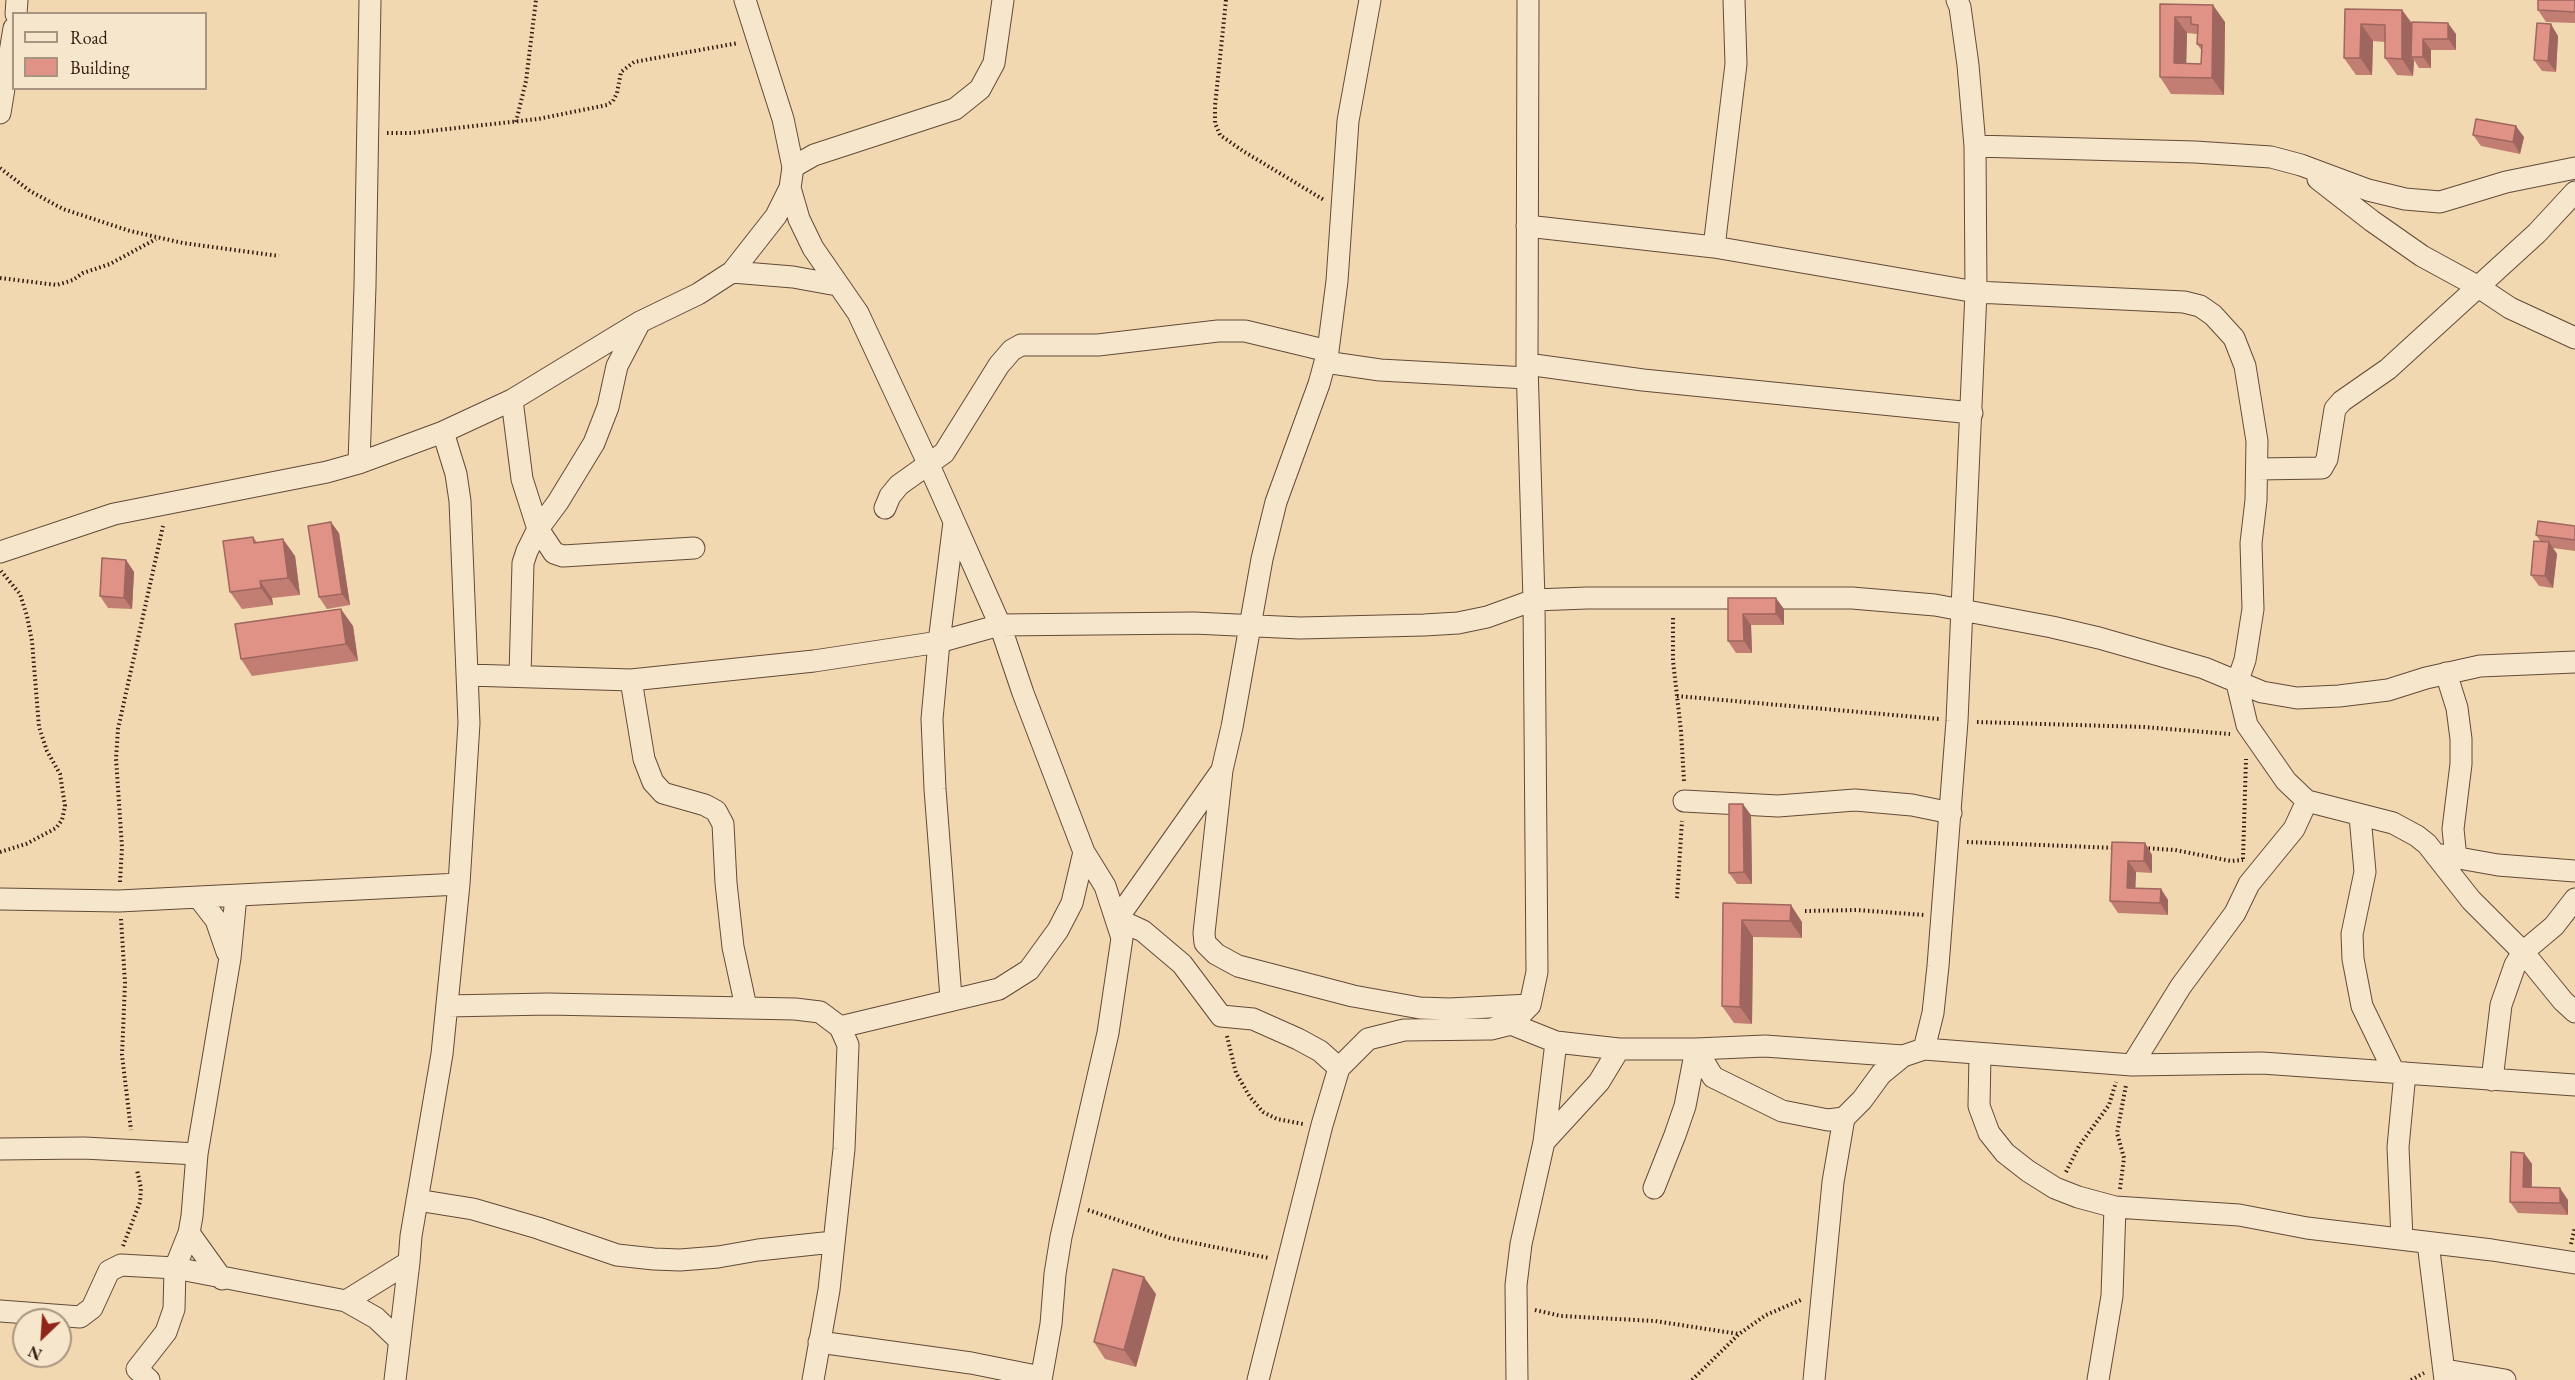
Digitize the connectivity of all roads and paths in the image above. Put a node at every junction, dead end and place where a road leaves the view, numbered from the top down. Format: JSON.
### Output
{"nodes":[{"id":1,"x":370,"y":0,"type":"edge"},
{"id":2,"x":536,"y":0,"type":"edge"},
{"id":3,"x":745,"y":0,"type":"edge"},
{"id":4,"x":1003,"y":0,"type":"edge"},
{"id":5,"x":1226,"y":0,"type":"edge"},
{"id":6,"x":1370,"y":0,"type":"edge"},
{"id":7,"x":1528,"y":0,"type":"edge"},
{"id":8,"x":1734,"y":0,"type":"edge"},
{"id":9,"x":1957,"y":0,"type":"edge"},
{"id":10,"x":12,"y":40,"type":"edge"},
{"id":11,"x":758,"y":40,"type":"junction"},
{"id":12,"x":0,"y":113,"type":"edge"},
{"id":13,"x":516,"y":122,"type":"junction"},
{"id":14,"x":368,"y":134,"type":"junction"},
{"id":15,"x":1975,"y":146,"type":"junction"},
{"id":16,"x":2301,"y":165,"type":"junction"},
{"id":17,"x":794,"y":166,"type":"junction"},
{"id":18,"x":0,"y":168,"type":"edge"},
{"id":19,"x":2575,"y":168,"type":"edge"},
{"id":20,"x":790,"y":188,"type":"junction"},
{"id":21,"x":2575,"y":192,"type":"edge"},
{"id":22,"x":1343,"y":210,"type":"junction"},
{"id":23,"x":1527,"y":226,"type":"junction"},
{"id":24,"x":157,"y":239,"type":"junction"},
{"id":25,"x":1714,"y":248,"type":"junction"},
{"id":26,"x":279,"y":256,"type":"dead end"},
{"id":27,"x":732,"y":272,"type":"junction"},
{"id":28,"x":0,"y":278,"type":"edge"},
{"id":29,"x":837,"y":285,"type":"junction"},
{"id":30,"x":2477,"y":286,"type":"junction"},
{"id":31,"x":1976,"y":292,"type":"junction"},
{"id":32,"x":640,"y":322,"type":"junction"},
{"id":33,"x":2571,"y":334,"type":"edge"},
{"id":34,"x":1326,"y":356,"type":"junction"},
{"id":35,"x":1527,"y":371,"type":"junction"},
{"id":36,"x":512,"y":400,"type":"junction"},
{"id":37,"x":1972,"y":413,"type":"junction"},
{"id":38,"x":443,"y":432,"type":"junction"},
{"id":39,"x":359,"y":463,"type":"junction"},
{"id":40,"x":928,"y":463,"type":"junction"},
{"id":41,"x":2256,"y":469,"type":"junction"},
{"id":42,"x":885,"y":508,"type":"dead end"},
{"id":43,"x":954,"y":521,"type":"junction"},
{"id":44,"x":537,"y":529,"type":"junction"},
{"id":45,"x":693,"y":548,"type":"dead end"},
{"id":46,"x":0,"y":552,"type":"edge"},
{"id":47,"x":0,"y":569,"type":"edge"},
{"id":48,"x":1673,"y":599,"type":"junction"},
{"id":49,"x":1534,"y":600,"type":"junction"},
{"id":50,"x":1963,"y":609,"type":"junction"},
{"id":51,"x":1000,"y":625,"type":"junction"},
{"id":52,"x":1251,"y":626,"type":"junction"},
{"id":53,"x":939,"y":642,"type":"junction"},
{"id":54,"x":2575,"y":662,"type":"edge"},
{"id":55,"x":2446,"y":673,"type":"junction"},
{"id":56,"x":468,"y":675,"type":"junction"},
{"id":57,"x":520,"y":676,"type":"junction"},
{"id":58,"x":631,"y":680,"type":"junction"},
{"id":59,"x":2237,"y":682,"type":"junction"},
{"id":60,"x":1677,"y":696,"type":"junction"},
{"id":61,"x":1957,"y":721,"type":"junction"},
{"id":62,"x":2247,"y":725,"type":"junction"},
{"id":63,"x":2246,"y":758,"type":"dead end"},
{"id":64,"x":1222,"y":770,"type":"junction"},
{"id":65,"x":1684,"y":801,"type":"junction"},
{"id":66,"x":2307,"y":801,"type":"junction"},
{"id":67,"x":1951,"y":813,"type":"junction"},
{"id":68,"x":2360,"y":816,"type":"junction"},
{"id":69,"x":1948,"y":842,"type":"junction"},
{"id":70,"x":2121,"y":848,"type":"edge"},
{"id":71,"x":2142,"y":848,"type":"edge"},
{"id":72,"x":0,"y":852,"type":"edge"},
{"id":73,"x":1084,"y":852,"type":"junction"},
{"id":74,"x":2445,"y":856,"type":"junction"},
{"id":75,"x":2251,"y":857,"type":"dead end"},
{"id":76,"x":2243,"y":860,"type":"junction"},
{"id":77,"x":2575,"y":872,"type":"edge"},
{"id":78,"x":459,"y":884,"type":"junction"},
{"id":79,"x":236,"y":896,"type":"junction"},
{"id":80,"x":199,"y":898,"type":"junction"},
{"id":81,"x":1677,"y":898,"type":"dead end"},
{"id":82,"x":0,"y":899,"type":"edge"},
{"id":83,"x":2575,"y":899,"type":"edge"},
{"id":84,"x":1805,"y":911,"type":"dead end"},
{"id":85,"x":1943,"y":916,"type":"junction"},
{"id":86,"x":1117,"y":919,"type":"junction"},
{"id":87,"x":2523,"y":952,"type":"junction"},
{"id":88,"x":230,"y":958,"type":"junction"},
{"id":89,"x":951,"y":998,"type":"junction"},
{"id":90,"x":1530,"y":1005,"type":"junction"},
{"id":91,"x":447,"y":1006,"type":"junction"},
{"id":92,"x":746,"y":1007,"type":"junction"},
{"id":93,"x":2575,"y":1012,"type":"edge"},
{"id":94,"x":1221,"y":1016,"type":"junction"},
{"id":95,"x":1511,"y":1024,"type":"junction"},
{"id":96,"x":840,"y":1027,"type":"junction"},
{"id":97,"x":1556,"y":1042,"type":"junction"},
{"id":98,"x":1619,"y":1049,"type":"junction"},
{"id":99,"x":1696,"y":1049,"type":"junction"},
{"id":100,"x":1924,"y":1050,"type":"junction"},
{"id":101,"x":1980,"y":1054,"type":"junction"},
{"id":102,"x":1903,"y":1056,"type":"junction"},
{"id":103,"x":2126,"y":1064,"type":"junction"},
{"id":104,"x":1339,"y":1068,"type":"junction"},
{"id":105,"x":2399,"y":1073,"type":"junction"},
{"id":106,"x":2492,"y":1080,"type":"junction"},
{"id":107,"x":2575,"y":1085,"type":"edge"},
{"id":108,"x":1844,"y":1118,"type":"junction"},
{"id":109,"x":1322,"y":1125,"type":"junction"},
{"id":110,"x":1544,"y":1142,"type":"junction"},
{"id":111,"x":0,"y":1149,"type":"edge"},
{"id":112,"x":197,"y":1154,"type":"junction"},
{"id":113,"x":1654,"y":1188,"type":"dead end"},
{"id":114,"x":2055,"y":1188,"type":"junction"},
{"id":115,"x":417,"y":1200,"type":"junction"},
{"id":116,"x":1070,"y":1205,"type":"junction"},
{"id":117,"x":2115,"y":1207,"type":"junction"},
{"id":118,"x":189,"y":1233,"type":"junction"},
{"id":119,"x":2402,"y":1239,"type":"junction"},
{"id":120,"x":833,"y":1242,"type":"junction"},
{"id":121,"x":2428,"y":1243,"type":"junction"},
{"id":122,"x":409,"y":1262,"type":"junction"},
{"id":123,"x":1287,"y":1262,"type":"junction"},
{"id":124,"x":2575,"y":1263,"type":"edge"},
{"id":125,"x":175,"y":1268,"type":"junction"},
{"id":126,"x":222,"y":1279,"type":"junction"},
{"id":127,"x":1823,"y":1290,"type":"junction"},
{"id":128,"x":346,"y":1301,"type":"junction"},
{"id":129,"x":1517,"y":1304,"type":"junction"},
{"id":130,"x":0,"y":1311,"type":"edge"},
{"id":131,"x":1739,"y":1334,"type":"junction"},
{"id":132,"x":399,"y":1340,"type":"junction"},
{"id":133,"x":819,"y":1342,"type":"junction"},
{"id":134,"x":2445,"y":1375,"type":"edge"},
{"id":135,"x":1041,"y":1379,"type":"edge"},
{"id":136,"x":149,"y":1380,"type":"edge"},
{"id":137,"x":395,"y":1380,"type":"edge"},
{"id":138,"x":813,"y":1380,"type":"edge"},
{"id":139,"x":1258,"y":1380,"type":"edge"},
{"id":140,"x":1517,"y":1380,"type":"edge"},
{"id":141,"x":1692,"y":1380,"type":"edge"},
{"id":142,"x":1814,"y":1380,"type":"edge"},
{"id":143,"x":2098,"y":1380,"type":"edge"},
{"id":144,"x":2505,"y":1380,"type":"edge"}],
"edges":[{"from":1,"to":14,"type":"street"},
{"from":2,"to":13,"type":"path"},
{"from":3,"to":11,"type":"street"},
{"from":4,"to":17,"type":"street"},
{"from":5,"to":22,"type":"path"},
{"from":6,"to":22,"type":"street"},
{"from":7,"to":23,"type":"street"},
{"from":8,"to":25,"type":"street"},
{"from":9,"to":15,"type":"street"},
{"from":10,"to":12,"type":"street"},
{"from":11,"to":13,"type":"path"},
{"from":11,"to":17,"type":"street"},
{"from":13,"to":14,"type":"path"},
{"from":14,"to":39,"type":"street"},
{"from":15,"to":16,"type":"street"},
{"from":15,"to":31,"type":"street"},
{"from":16,"to":19,"type":"street"},
{"from":16,"to":30,"type":"street"},
{"from":17,"to":20,"type":"street"},
{"from":18,"to":24,"type":"path"},
{"from":20,"to":27,"type":"street"},
{"from":20,"to":29,"type":"street"},
{"from":21,"to":30,"type":"street"},
{"from":22,"to":34,"type":"street"},
{"from":23,"to":25,"type":"street"},
{"from":23,"to":35,"type":"street"},
{"from":24,"to":26,"type":"path"},
{"from":24,"to":28,"type":"path"},
{"from":25,"to":31,"type":"street"},
{"from":27,"to":29,"type":"street"},
{"from":27,"to":32,"type":"street"},
{"from":29,"to":40,"type":"street"},
{"from":30,"to":33,"type":"street"},
{"from":30,"to":41,"type":"street"},
{"from":31,"to":37,"type":"street"},
{"from":31,"to":41,"type":"street"},
{"from":32,"to":36,"type":"street"},
{"from":32,"to":44,"type":"street"},
{"from":34,"to":35,"type":"street"},
{"from":34,"to":40,"type":"street"},
{"from":34,"to":52,"type":"street"},
{"from":35,"to":37,"type":"street"},
{"from":35,"to":49,"type":"street"},
{"from":36,"to":38,"type":"street"},
{"from":36,"to":44,"type":"street"},
{"from":37,"to":50,"type":"street"},
{"from":38,"to":39,"type":"street"},
{"from":38,"to":56,"type":"street"},
{"from":39,"to":46,"type":"street"},
{"from":40,"to":42,"type":"street"},
{"from":40,"to":43,"type":"street"},
{"from":41,"to":59,"type":"street"},
{"from":43,"to":51,"type":"street"},
{"from":43,"to":53,"type":"street"},
{"from":44,"to":45,"type":"street"},
{"from":44,"to":57,"type":"street"},
{"from":47,"to":72,"type":"path"},
{"from":48,"to":49,"type":"street"},
{"from":48,"to":50,"type":"street"},
{"from":48,"to":60,"type":"path"},
{"from":49,"to":52,"type":"street"},
{"from":49,"to":90,"type":"street"},
{"from":50,"to":59,"type":"street"},
{"from":50,"to":61,"type":"street"},
{"from":51,"to":52,"type":"street"},
{"from":51,"to":53,"type":"street"},
{"from":51,"to":73,"type":"street"},
{"from":52,"to":64,"type":"street"},
{"from":53,"to":58,"type":"street"},
{"from":53,"to":89,"type":"street"},
{"from":54,"to":55,"type":"street"},
{"from":55,"to":59,"type":"street"},
{"from":55,"to":74,"type":"street"},
{"from":56,"to":57,"type":"street"},
{"from":56,"to":78,"type":"street"},
{"from":57,"to":58,"type":"street"},
{"from":58,"to":92,"type":"street"},
{"from":59,"to":62,"type":"street"},
{"from":60,"to":61,"type":"path"},
{"from":60,"to":65,"type":"path"},
{"from":61,"to":62,"type":"path"},
{"from":61,"to":67,"type":"street"},
{"from":62,"to":66,"type":"street"},
{"from":63,"to":76,"type":"path"},
{"from":64,"to":86,"type":"street"},
{"from":64,"to":90,"type":"street"},
{"from":65,"to":67,"type":"street"},
{"from":65,"to":81,"type":"path"},
{"from":66,"to":68,"type":"street"},
{"from":66,"to":103,"type":"street"},
{"from":67,"to":69,"type":"street"},
{"from":68,"to":74,"type":"street"},
{"from":68,"to":105,"type":"street"},
{"from":69,"to":70,"type":"path"},
{"from":69,"to":85,"type":"street"},
{"from":71,"to":76,"type":"path"},
{"from":73,"to":86,"type":"street"},
{"from":73,"to":89,"type":"street"},
{"from":74,"to":77,"type":"street"},
{"from":74,"to":87,"type":"street"},
{"from":75,"to":76,"type":"path"},
{"from":78,"to":79,"type":"street"},
{"from":78,"to":91,"type":"street"},
{"from":79,"to":80,"type":"street"},
{"from":79,"to":88,"type":"street"},
{"from":80,"to":82,"type":"street"},
{"from":80,"to":88,"type":"street"},
{"from":83,"to":87,"type":"street"},
{"from":84,"to":85,"type":"path"},
{"from":85,"to":100,"type":"street"},
{"from":86,"to":94,"type":"street"},
{"from":86,"to":116,"type":"street"},
{"from":87,"to":93,"type":"street"},
{"from":87,"to":106,"type":"street"},
{"from":88,"to":112,"type":"street"},
{"from":89,"to":96,"type":"street"},
{"from":90,"to":95,"type":"street"},
{"from":91,"to":92,"type":"street"},
{"from":91,"to":115,"type":"street"},
{"from":92,"to":96,"type":"street"},
{"from":94,"to":104,"type":"street"},
{"from":94,"to":109,"type":"path"},
{"from":95,"to":97,"type":"street"},
{"from":95,"to":104,"type":"street"},
{"from":96,"to":120,"type":"street"},
{"from":97,"to":98,"type":"street"},
{"from":97,"to":110,"type":"street"},
{"from":98,"to":99,"type":"street"},
{"from":98,"to":110,"type":"street"},
{"from":99,"to":102,"type":"street"},
{"from":99,"to":108,"type":"street"},
{"from":99,"to":113,"type":"street"},
{"from":100,"to":101,"type":"street"},
{"from":100,"to":102,"type":"street"},
{"from":101,"to":103,"type":"street"},
{"from":101,"to":114,"type":"street"},
{"from":102,"to":108,"type":"street"},
{"from":103,"to":105,"type":"street"},
{"from":103,"to":114,"type":"path"},
{"from":103,"to":117,"type":"path"},
{"from":104,"to":109,"type":"street"},
{"from":105,"to":106,"type":"street"},
{"from":105,"to":119,"type":"street"},
{"from":106,"to":107,"type":"street"},
{"from":108,"to":127,"type":"street"},
{"from":109,"to":123,"type":"street"},
{"from":110,"to":129,"type":"street"},
{"from":111,"to":112,"type":"street"},
{"from":112,"to":118,"type":"street"},
{"from":114,"to":117,"type":"street"},
{"from":115,"to":120,"type":"street"},
{"from":115,"to":122,"type":"street"},
{"from":116,"to":123,"type":"path"},
{"from":116,"to":135,"type":"street"},
{"from":117,"to":119,"type":"street"},
{"from":117,"to":143,"type":"street"},
{"from":118,"to":125,"type":"street"},
{"from":118,"to":126,"type":"street"},
{"from":119,"to":121,"type":"street"},
{"from":120,"to":133,"type":"street"},
{"from":121,"to":124,"type":"street"},
{"from":121,"to":134,"type":"street"},
{"from":122,"to":128,"type":"street"},
{"from":122,"to":132,"type":"street"},
{"from":123,"to":139,"type":"street"},
{"from":125,"to":126,"type":"street"},
{"from":125,"to":130,"type":"street"},
{"from":125,"to":136,"type":"street"},
{"from":126,"to":128,"type":"street"},
{"from":127,"to":131,"type":"path"},
{"from":127,"to":142,"type":"street"},
{"from":128,"to":132,"type":"street"},
{"from":129,"to":131,"type":"path"},
{"from":129,"to":140,"type":"street"},
{"from":131,"to":141,"type":"path"},
{"from":132,"to":137,"type":"street"},
{"from":133,"to":135,"type":"street"},
{"from":133,"to":138,"type":"street"},
{"from":134,"to":144,"type":"street"}]}
